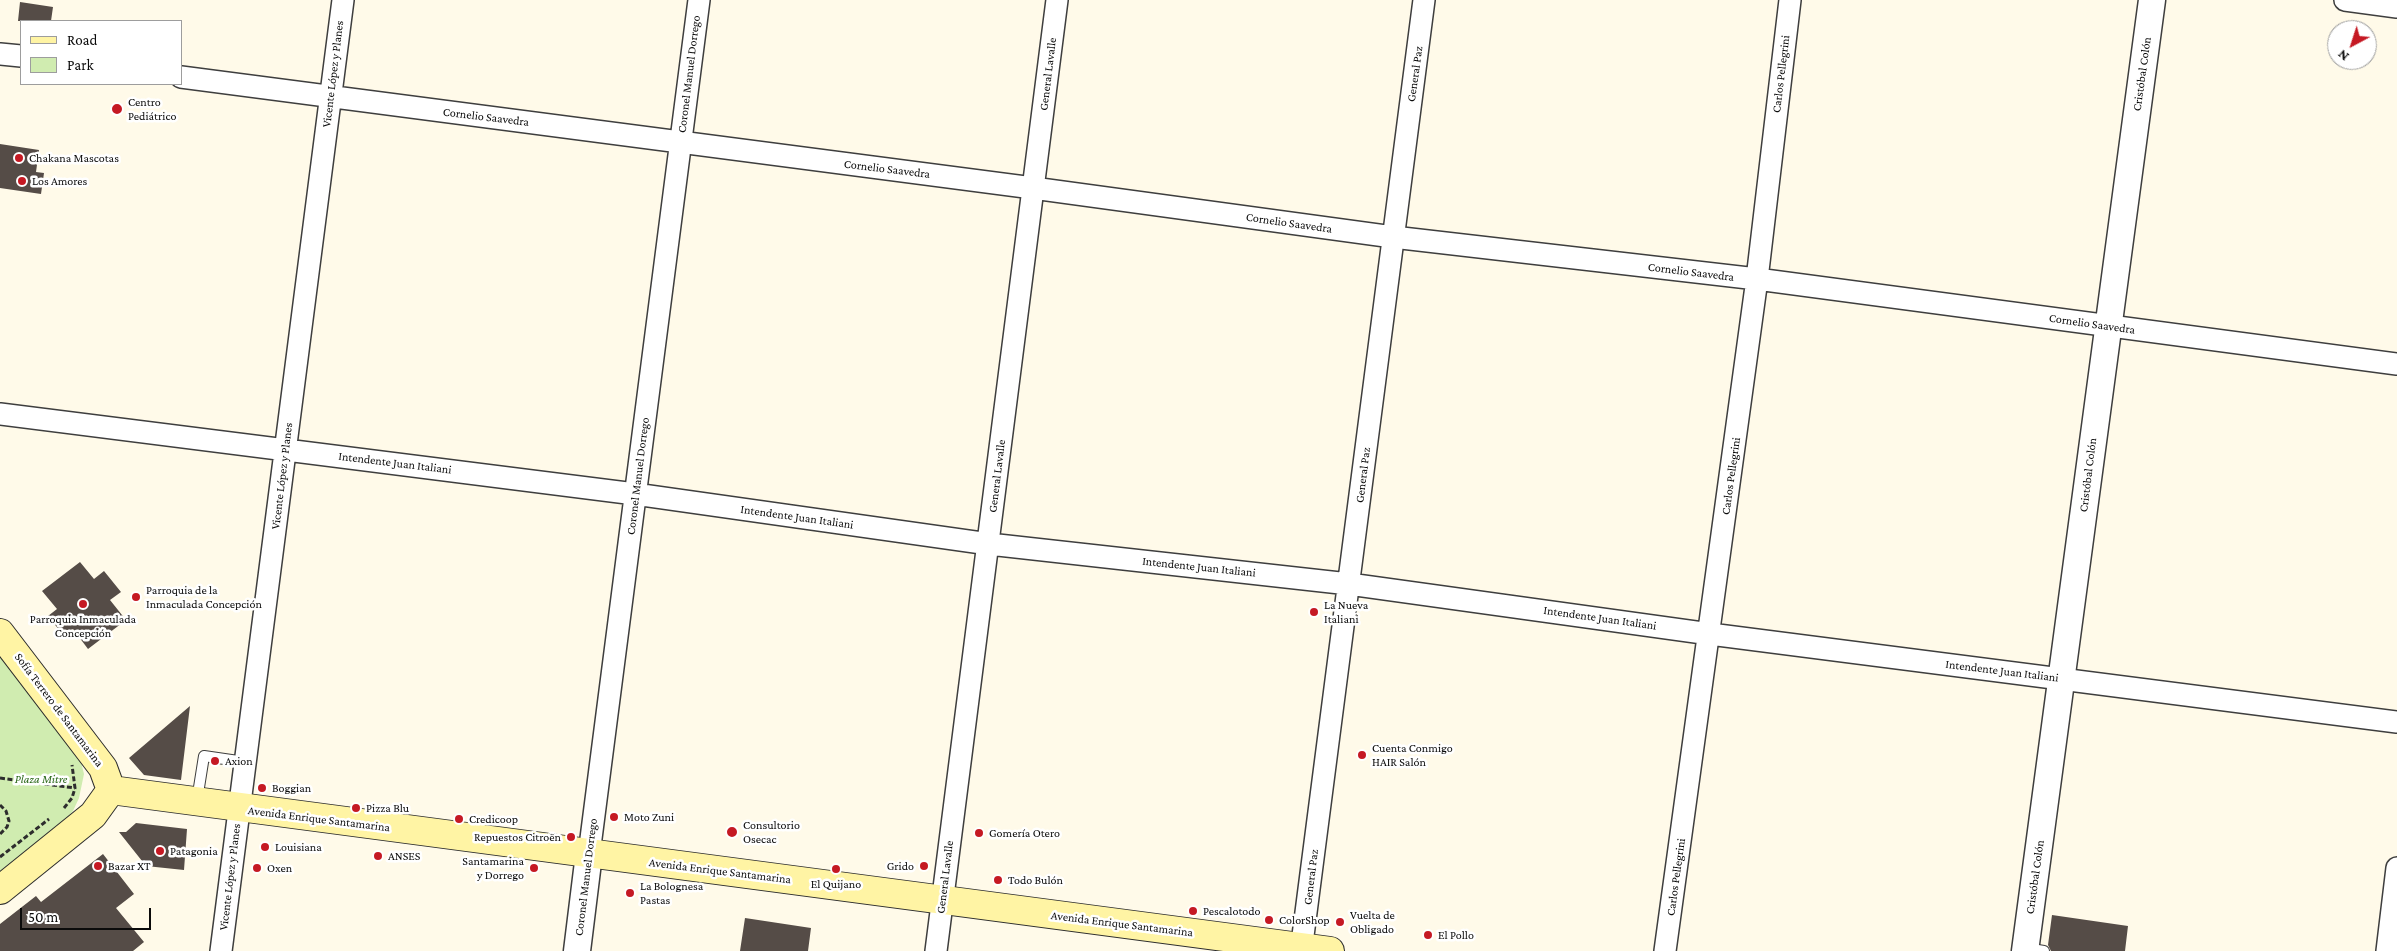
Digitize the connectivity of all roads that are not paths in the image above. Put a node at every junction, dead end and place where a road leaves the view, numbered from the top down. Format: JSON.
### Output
{"nodes":[{"id":1,"x":343,"y":0,"type":"edge"},
{"id":2,"x":698,"y":0,"type":"edge"},
{"id":3,"x":1057,"y":0,"type":"edge"},
{"id":4,"x":1424,"y":0,"type":"edge"},
{"id":5,"x":1790,"y":0,"type":"edge"},
{"id":6,"x":2152,"y":0,"type":"edge"},
{"id":7,"x":2345,"y":0,"type":"edge"},
{"id":8,"x":2397,"y":7,"type":"edge"},
{"id":9,"x":0,"y":54,"type":"edge"},
{"id":10,"x":20,"y":56,"type":"edge"},
{"id":11,"x":182,"y":77,"type":"edge"},
{"id":12,"x":330,"y":96,"type":"junction"},
{"id":13,"x":680,"y":142,"type":"junction"},
{"id":14,"x":1033,"y":188,"type":"junction"},
{"id":15,"x":1393,"y":237,"type":"junction"},
{"id":16,"x":1757,"y":279,"type":"junction"},
{"id":17,"x":2108,"y":326,"type":"junction"},
{"id":18,"x":2397,"y":364,"type":"edge"},
{"id":19,"x":0,"y":414,"type":"edge"},
{"id":20,"x":285,"y":450,"type":"junction"},
{"id":21,"x":635,"y":494,"type":"junction"},
{"id":22,"x":988,"y":544,"type":"junction"},
{"id":23,"x":1349,"y":584,"type":"junction"},
{"id":24,"x":0,"y":633,"type":"edge"},
{"id":25,"x":1710,"y":634,"type":"junction"},
{"id":26,"x":2062,"y":678,"type":"junction"},
{"id":27,"x":2397,"y":722,"type":"edge"},
{"id":28,"x":245,"y":762,"type":"junction"},
{"id":29,"x":111,"y":790,"type":"junction"},
{"id":30,"x":197,"y":803,"type":"junction"},
{"id":31,"x":239,"y":808,"type":"junction"},
{"id":32,"x":589,"y":854,"type":"junction"},
{"id":33,"x":2397,"y":868,"type":"edge"},
{"id":34,"x":0,"y":890,"type":"edge"},
{"id":35,"x":942,"y":900,"type":"junction"},
{"id":36,"x":1301,"y":949,"type":"edge"},
{"id":37,"x":2031,"y":950,"type":"edge"},
{"id":38,"x":221,"y":951,"type":"edge"},
{"id":39,"x":577,"y":951,"type":"edge"},
{"id":40,"x":936,"y":951,"type":"edge"},
{"id":41,"x":1330,"y":951,"type":"edge"},
{"id":42,"x":1665,"y":951,"type":"edge"},
{"id":43,"x":2387,"y":951,"type":"edge"}],
"edges":[{"from":1,"to":12,"type":"street","name":"Vicente López y Planes"},
{"from":2,"to":13,"type":"street","name":"Coronel Manuel Dorrego"},
{"from":3,"to":14,"type":"street","name":"General Lavalle"},
{"from":4,"to":15,"type":"street","name":"General Paz"},
{"from":5,"to":16,"type":"street","name":"Carlos Pellegrini"},
{"from":6,"to":17,"type":"street","name":"Cristóbal Colón"},
{"from":7,"to":8,"type":"street"},
{"from":9,"to":10,"type":"street"},
{"from":11,"to":12,"type":"street","name":"Cornelio Saavedra"},
{"from":12,"to":13,"type":"street","name":"Cornelio Saavedra"},
{"from":12,"to":20,"type":"street","name":"Vicente López y Planes"},
{"from":13,"to":14,"type":"street","name":"Cornelio Saavedra"},
{"from":13,"to":21,"type":"street","name":"Coronel Manuel Dorrego"},
{"from":14,"to":15,"type":"street","name":"Cornelio Saavedra"},
{"from":14,"to":22,"type":"street","name":"General Lavalle"},
{"from":15,"to":16,"type":"street","name":"Cornelio Saavedra"},
{"from":15,"to":23,"type":"street","name":"General Paz"},
{"from":16,"to":17,"type":"street","name":"Cornelio Saavedra"},
{"from":16,"to":25,"type":"street","name":"Carlos Pellegrini"},
{"from":17,"to":18,"type":"street","name":"Cornelio Saavedra"},
{"from":17,"to":26,"type":"street","name":"Cristóbal Colón"},
{"from":19,"to":20,"type":"street","name":"Intendente Juan Italiani"},
{"from":20,"to":21,"type":"street","name":"Intendente Juan Italiani"},
{"from":20,"to":28,"type":"street","name":"Vicente López y Planes"},
{"from":21,"to":22,"type":"street","name":"Intendente Juan Italiani"},
{"from":21,"to":32,"type":"street","name":"Coronel Manuel Dorrego"},
{"from":22,"to":23,"type":"street","name":"Intendente Juan Italiani"},
{"from":22,"to":35,"type":"street","name":"General Lavalle"},
{"from":23,"to":25,"type":"street","name":"Intendente Juan Italiani"},
{"from":23,"to":36,"type":"street","name":"General Paz"},
{"from":24,"to":29,"type":"main road","name":"Sofía Terrero de Santamarina"},
{"from":25,"to":26,"type":"street","name":"Intendente Juan Italiani"},
{"from":25,"to":42,"type":"street","name":"Carlos Pellegrini"},
{"from":26,"to":27,"type":"street","name":"Intendente Juan Italiani"},
{"from":26,"to":37,"type":"street","name":"Cristóbal Colón"},
{"from":28,"to":30,"type":"lane"},
{"from":28,"to":31,"type":"street","name":"Vicente López y Planes"},
{"from":29,"to":30,"type":"main road","name":"Avenida Enrique Santamarina"},
{"from":29,"to":34,"type":"main road"},
{"from":30,"to":31,"type":"main road","name":"Avenida Enrique Santamarina"},
{"from":31,"to":32,"type":"main road","name":"Avenida Enrique Santamarina"},
{"from":31,"to":38,"type":"street","name":"Vicente López y Planes"},
{"from":32,"to":35,"type":"main road","name":"Avenida Enrique Santamarina"},
{"from":32,"to":39,"type":"street","name":"Coronel Manuel Dorrego"},
{"from":33,"to":43,"type":"street"},
{"from":35,"to":36,"type":"main road","name":"Avenida Enrique Santamarina"},
{"from":35,"to":40,"type":"street","name":"General Lavalle"},
{"from":36,"to":41,"type":"main road","name":"Avenida Enrique Santamarina"}]}
